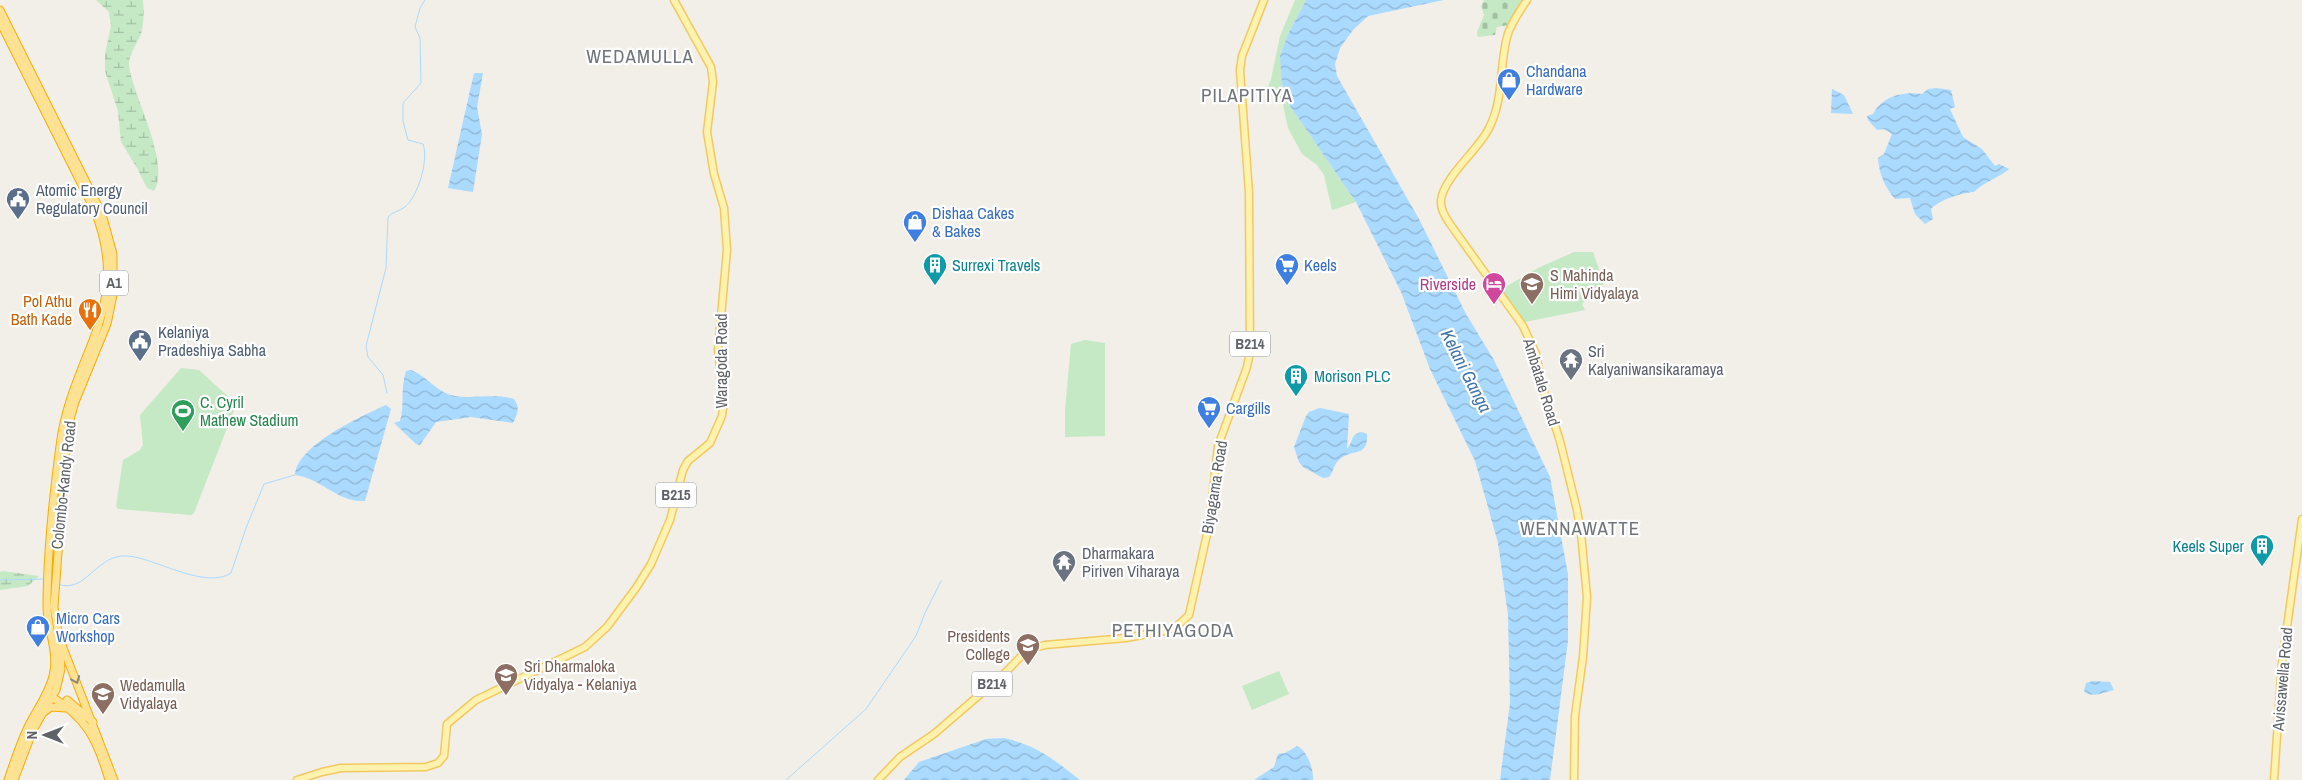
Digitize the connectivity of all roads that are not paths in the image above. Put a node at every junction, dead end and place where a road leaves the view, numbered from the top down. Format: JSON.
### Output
{"nodes":[{"id":1,"x":674,"y":0,"type":"edge"},
{"id":2,"x":1264,"y":0,"type":"edge"},
{"id":3,"x":1527,"y":0,"type":"edge"},
{"id":4,"x":0,"y":10,"type":"edge"},
{"id":5,"x":0,"y":22,"type":"edge"},
{"id":6,"x":7,"y":31,"type":"junction"},
{"id":7,"x":2302,"y":519,"type":"edge"},
{"id":8,"x":51,"y":588,"type":"junction"},
{"id":9,"x":59,"y":637,"type":"junction"},
{"id":10,"x":51,"y":693,"type":"junction"},
{"id":11,"x":71,"y":710,"type":"junction"},
{"id":12,"x":40,"y":716,"type":"junction"},
{"id":13,"x":93,"y":722,"type":"junction"},
{"id":14,"x":8,"y":780,"type":"edge"},
{"id":15,"x":14,"y":780,"type":"edge"},
{"id":16,"x":109,"y":780,"type":"edge"},
{"id":17,"x":114,"y":780,"type":"edge"},
{"id":18,"x":297,"y":780,"type":"edge"},
{"id":19,"x":878,"y":780,"type":"edge"},
{"id":20,"x":1574,"y":780,"type":"edge"},
{"id":21,"x":2274,"y":780,"type":"edge"}],
"edges":[{"from":1,"to":18,"type":"main road","name":"Waragoda Road","number":"B215"},
{"from":2,"to":19,"type":"main road","name":"Biyagama Road","number":"B214"},
{"from":3,"to":20,"type":"main road","name":"Ambatale Road"},
{"from":4,"to":6,"type":"highway","name":"Colombo-Kandy Road","number":"A1"},
{"from":5,"to":6,"type":"highway","name":"Colombo-Kandy Road","number":"A1"},
{"from":6,"to":8,"type":"highway","name":"Colombo-Kandy Road","number":"A1"},
{"from":7,"to":21,"type":"main road","name":"Avissawella Road"},
{"from":8,"to":9,"type":"highway","name":"Colombo-Kandy Road","number":"A1"},
{"from":8,"to":10,"type":"highway","name":"Colombo-Kandy Road","number":"A1"},
{"from":9,"to":10,"type":"highway","name":"Colombo-Kandy Road","number":"A1"},
{"from":9,"to":13,"type":"highway","one_way":true},
{"from":10,"to":11,"type":"highway"},
{"from":10,"to":12,"type":"highway"},
{"from":10,"to":13,"type":"highway"},
{"from":10,"to":14,"type":"highway"},
{"from":11,"to":12,"type":"highway"},
{"from":11,"to":16,"type":"highway"},
{"from":12,"to":15,"type":"highway"},
{"from":13,"to":17,"type":"highway"}]}
